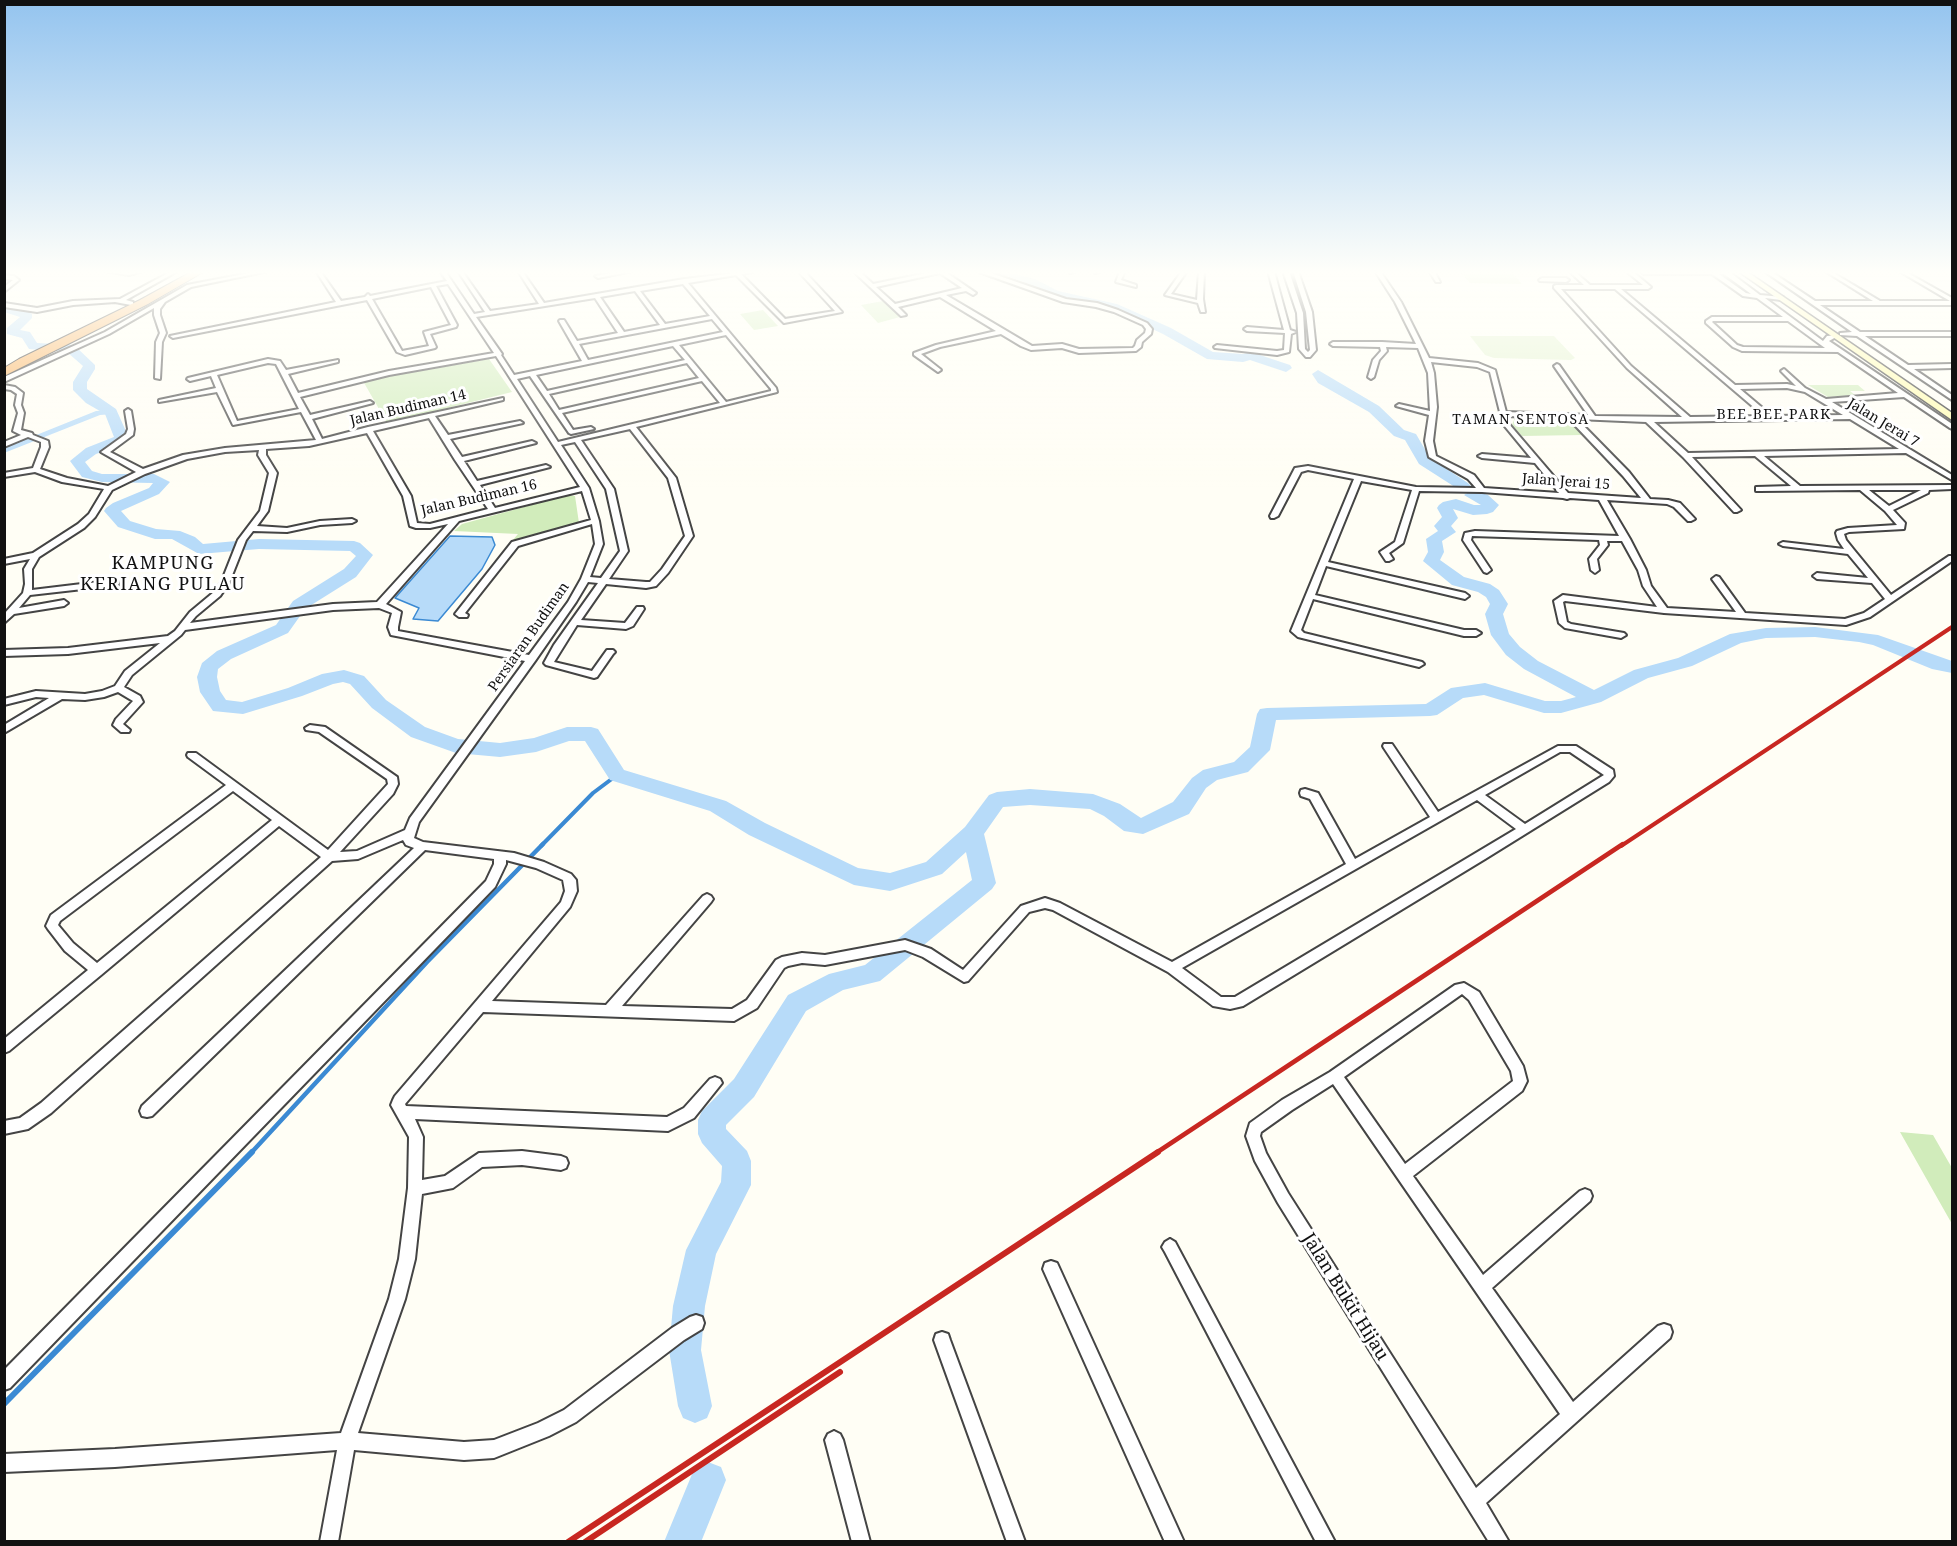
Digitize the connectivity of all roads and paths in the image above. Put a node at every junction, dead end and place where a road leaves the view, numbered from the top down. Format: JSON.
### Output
{"nodes":[{"id":1,"x":48,"y":343,"type":"edge"},
{"id":2,"x":71,"y":343,"type":"edge"},
{"id":3,"x":84,"y":343,"type":"edge"},
{"id":4,"x":159,"y":343,"type":"edge"},
{"id":5,"x":395,"y":343,"type":"edge"},
{"id":6,"x":432,"y":343,"type":"edge"},
{"id":7,"x":492,"y":343,"type":"edge"},
{"id":8,"x":576,"y":343,"type":"edge"},
{"id":9,"x":674,"y":343,"type":"joint"},
{"id":10,"x":735,"y":343,"type":"edge"},
{"id":11,"x":951,"y":343,"type":"edge"},
{"id":12,"x":1020,"y":343,"type":"edge"},
{"id":13,"x":1139,"y":343,"type":"edge"},
{"id":14,"x":1286,"y":343,"type":"edge"},
{"id":15,"x":1301,"y":343,"type":"edge"},
{"id":16,"x":1312,"y":343,"type":"edge"},
{"id":17,"x":1419,"y":343,"type":"edge"},
{"id":18,"x":1607,"y":343,"type":"edge"},
{"id":19,"x":1681,"y":343,"type":"edge"},
{"id":20,"x":1732,"y":343,"type":"edge"},
{"id":21,"x":1835,"y":343,"type":"edge"},
{"id":22,"x":1842,"y":343,"type":"edge"},
{"id":23,"x":1874,"y":343,"type":"edge"},
{"id":24,"x":1333,"y":344,"type":"dead end"},
{"id":25,"x":1382,"y":344,"type":"junction"},
{"id":26,"x":1420,"y":346,"type":"junction"},
{"id":27,"x":64,"y":347,"type":"junction"},
{"id":28,"x":1217,"y":347,"type":"dead end"},
{"id":29,"x":1844,"y":348,"type":"junction"},
{"id":30,"x":32,"y":353,"type":"junction"},
{"id":31,"x":499,"y":354,"type":"junction"},
{"id":32,"x":1427,"y":360,"type":"junction"},
{"id":33,"x":336,"y":361,"type":"dead end"},
{"id":34,"x":690,"y":361,"type":"junction"},
{"id":35,"x":586,"y":362,"type":"junction"},
{"id":36,"x":4,"y":363,"type":"edge"},
{"id":37,"x":1557,"y":366,"type":"dead end"},
{"id":38,"x":1953,"y":366,"type":"edge"},
{"id":39,"x":1907,"y":367,"type":"junction"},
{"id":40,"x":938,"y":370,"type":"dead end"},
{"id":41,"x":1784,"y":371,"type":"dead end"},
{"id":42,"x":4,"y":373,"type":"edge"},
{"id":43,"x":283,"y":373,"type":"junction"},
{"id":44,"x":213,"y":374,"type":"junction"},
{"id":45,"x":532,"y":374,"type":"junction"},
{"id":46,"x":515,"y":377,"type":"junction"},
{"id":47,"x":1371,"y":377,"type":"dead end"},
{"id":48,"x":159,"y":378,"type":"dead end"},
{"id":49,"x":190,"y":379,"type":"dead end"},
{"id":50,"x":703,"y":379,"type":"junction"},
{"id":51,"x":4,"y":380,"type":"edge"},
{"id":52,"x":4,"y":387,"type":"edge"},
{"id":53,"x":1732,"y":387,"type":"junction"},
{"id":54,"x":1803,"y":388,"type":"junction"},
{"id":55,"x":220,"y":389,"type":"junction"},
{"id":56,"x":546,"y":393,"type":"junction"},
{"id":57,"x":1904,"y":395,"type":"junction"},
{"id":58,"x":295,"y":396,"type":"junction"},
{"id":59,"x":1894,"y":396,"type":"junction"},
{"id":60,"x":1953,"y":398,"type":"edge"},
{"id":61,"x":501,"y":399,"type":"dead end"},
{"id":62,"x":161,"y":401,"type":"dead end"},
{"id":63,"x":722,"y":401,"type":"junction"},
{"id":64,"x":1823,"y":401,"type":"junction"},
{"id":65,"x":370,"y":403,"type":"dead end"},
{"id":66,"x":1399,"y":406,"type":"dead end"},
{"id":67,"x":1953,"y":409,"type":"edge"},
{"id":68,"x":303,"y":410,"type":"junction"},
{"id":69,"x":129,"y":411,"type":"dead end"},
{"id":70,"x":559,"y":412,"type":"junction"},
{"id":71,"x":1432,"y":413,"type":"junction"},
{"id":72,"x":1505,"y":414,"type":"junction"},
{"id":73,"x":431,"y":415,"type":"junction"},
{"id":74,"x":1571,"y":417,"type":"junction"},
{"id":75,"x":1849,"y":417,"type":"junction"},
{"id":76,"x":1953,"y":417,"type":"edge"},
{"id":77,"x":307,"y":418,"type":"junction"},
{"id":78,"x":1593,"y":418,"type":"junction"},
{"id":79,"x":1771,"y":419,"type":"junction"},
{"id":80,"x":1647,"y":420,"type":"junction"},
{"id":81,"x":1689,"y":420,"type":"junction"},
{"id":82,"x":520,"y":423,"type":"dead end"},
{"id":83,"x":632,"y":426,"type":"junction"},
{"id":84,"x":1953,"y":427,"type":"edge"},
{"id":85,"x":368,"y":429,"type":"junction"},
{"id":86,"x":1953,"y":435,"type":"edge"},
{"id":87,"x":36,"y":436,"type":"junction"},
{"id":88,"x":445,"y":438,"type":"junction"},
{"id":89,"x":577,"y":439,"type":"junction"},
{"id":90,"x":320,"y":441,"type":"junction"},
{"id":91,"x":532,"y":443,"type":"dead end"},
{"id":92,"x":557,"y":444,"type":"junction"},
{"id":93,"x":4,"y":445,"type":"edge"},
{"id":94,"x":263,"y":448,"type":"junction"},
{"id":95,"x":1906,"y":451,"type":"junction"},
{"id":96,"x":1756,"y":453,"type":"junction"},
{"id":97,"x":1686,"y":455,"type":"junction"},
{"id":98,"x":1482,"y":456,"type":"dead end"},
{"id":99,"x":459,"y":460,"type":"junction"},
{"id":100,"x":1537,"y":461,"type":"junction"},
{"id":101,"x":546,"y":467,"type":"dead end"},
{"id":102,"x":36,"y":470,"type":"junction"},
{"id":103,"x":142,"y":472,"type":"junction"},
{"id":104,"x":4,"y":474,"type":"edge"},
{"id":105,"x":1358,"y":478,"type":"junction"},
{"id":106,"x":1953,"y":478,"type":"edge"},
{"id":107,"x":475,"y":484,"type":"junction"},
{"id":108,"x":112,"y":487,"type":"junction"},
{"id":109,"x":1953,"y":487,"type":"edge"},
{"id":110,"x":585,"y":488,"type":"junction"},
{"id":111,"x":1924,"y":488,"type":"junction"},
{"id":112,"x":1416,"y":489,"type":"junction"},
{"id":113,"x":1759,"y":489,"type":"dead end"},
{"id":114,"x":1800,"y":489,"type":"junction"},
{"id":115,"x":1863,"y":489,"type":"junction"},
{"id":116,"x":1482,"y":490,"type":"junction"},
{"id":117,"x":1567,"y":496,"type":"junction"},
{"id":118,"x":1602,"y":499,"type":"junction"},
{"id":119,"x":1648,"y":501,"type":"junction"},
{"id":120,"x":1888,"y":509,"type":"junction"},
{"id":121,"x":492,"y":510,"type":"junction"},
{"id":122,"x":1737,"y":510,"type":"dead end"},
{"id":123,"x":1274,"y":516,"type":"dead end"},
{"id":124,"x":1691,"y":519,"type":"dead end"},
{"id":125,"x":456,"y":520,"type":"junction"},
{"id":126,"x":352,"y":521,"type":"dead end"},
{"id":127,"x":595,"y":521,"type":"junction"},
{"id":128,"x":250,"y":528,"type":"junction"},
{"id":129,"x":1602,"y":538,"type":"junction"},
{"id":130,"x":1626,"y":539,"type":"junction"},
{"id":131,"x":1783,"y":544,"type":"dead end"},
{"id":132,"x":1851,"y":552,"type":"junction"},
{"id":133,"x":36,"y":555,"type":"junction"},
{"id":134,"x":1953,"y":558,"type":"edge"},
{"id":135,"x":1389,"y":559,"type":"dead end"},
{"id":136,"x":4,"y":562,"type":"edge"},
{"id":137,"x":1323,"y":563,"type":"junction"},
{"id":138,"x":1487,"y":570,"type":"dead end"},
{"id":139,"x":1595,"y":570,"type":"dead end"},
{"id":140,"x":1817,"y":576,"type":"dead end"},
{"id":141,"x":585,"y":579,"type":"junction"},
{"id":142,"x":1716,"y":579,"type":"dead end"},
{"id":143,"x":1875,"y":581,"type":"junction"},
{"id":144,"x":604,"y":582,"type":"junction"},
{"id":145,"x":115,"y":584,"type":"dead end"},
{"id":146,"x":27,"y":593,"type":"junction"},
{"id":147,"x":1310,"y":596,"type":"junction"},
{"id":148,"x":1465,"y":596,"type":"dead end"},
{"id":149,"x":1890,"y":599,"type":"junction"},
{"id":150,"x":64,"y":603,"type":"dead end"},
{"id":151,"x":380,"y":605,"type":"junction"},
{"id":152,"x":640,"y":609,"type":"dead end"},
{"id":153,"x":1664,"y":610,"type":"junction"},
{"id":154,"x":8,"y":612,"type":"edge"},
{"id":155,"x":464,"y":615,"type":"dead end"},
{"id":156,"x":1743,"y":616,"type":"junction"},
{"id":157,"x":4,"y":620,"type":"edge"},
{"id":158,"x":576,"y":622,"type":"junction"},
{"id":159,"x":184,"y":627,"type":"junction"},
{"id":160,"x":1476,"y":633,"type":"dead end"},
{"id":161,"x":1621,"y":635,"type":"dead end"},
{"id":162,"x":169,"y":639,"type":"junction"},
{"id":163,"x":610,"y":652,"type":"dead end"},
{"id":164,"x":4,"y":653,"type":"edge"},
{"id":165,"x":532,"y":659,"type":"junction"},
{"id":166,"x":1419,"y":664,"type":"dead end"},
{"id":167,"x":119,"y":688,"type":"junction"},
{"id":168,"x":60,"y":695,"type":"junction"},
{"id":169,"x":4,"y":702,"type":"edge"},
{"id":170,"x":310,"y":728,"type":"dead end"},
{"id":171,"x":4,"y":730,"type":"edge"},
{"id":172,"x":125,"y":730,"type":"dead end"},
{"id":173,"x":1388,"y":746,"type":"dead end"},
{"id":174,"x":192,"y":755,"type":"dead end"},
{"id":175,"x":232,"y":786,"type":"junction"},
{"id":176,"x":1305,"y":793,"type":"dead end"},
{"id":177,"x":1477,"y":795,"type":"junction"},
{"id":178,"x":1436,"y":818,"type":"junction"},
{"id":179,"x":279,"y":820,"type":"junction"},
{"id":180,"x":1524,"y":829,"type":"junction"},
{"id":181,"x":408,"y":833,"type":"junction"},
{"id":182,"x":423,"y":846,"type":"junction"},
{"id":183,"x":507,"y":856,"type":"junction"},
{"id":184,"x":329,"y":857,"type":"junction"},
{"id":185,"x":1353,"y":865,"type":"junction"},
{"id":186,"x":707,"y":899,"type":"dead end"},
{"id":187,"x":1172,"y":968,"type":"junction"},
{"id":188,"x":97,"y":971,"type":"junction"},
{"id":189,"x":479,"y":1005,"type":"junction"},
{"id":190,"x":610,"y":1010,"type":"junction"},
{"id":191,"x":4,"y":1047,"type":"edge"},
{"id":192,"x":1335,"y":1076,"type":"junction"},
{"id":193,"x":715,"y":1083,"type":"dead end"},
{"id":194,"x":147,"y":1111,"type":"dead end"},
{"id":195,"x":403,"y":1112,"type":"junction"},
{"id":196,"x":4,"y":1128,"type":"edge"},
{"id":197,"x":561,"y":1163,"type":"dead end"},
{"id":198,"x":1402,"y":1175,"type":"junction"},
{"id":199,"x":415,"y":1188,"type":"junction"},
{"id":200,"x":1586,"y":1196,"type":"dead end"},
{"id":201,"x":1170,"y":1247,"type":"dead end"},
{"id":202,"x":1051,"y":1269,"type":"dead end"},
{"id":203,"x":1481,"y":1287,"type":"junction"},
{"id":204,"x":696,"y":1323,"type":"dead end"},
{"id":205,"x":1664,"y":1332,"type":"dead end"},
{"id":206,"x":942,"y":1340,"type":"dead end"},
{"id":207,"x":4,"y":1382,"type":"edge"},
{"id":208,"x":1572,"y":1416,"type":"junction"},
{"id":209,"x":834,"y":1440,"type":"dead end"},
{"id":210,"x":347,"y":1441,"type":"junction"},
{"id":211,"x":4,"y":1463,"type":"edge"},
{"id":212,"x":1474,"y":1502,"type":"junction"},
{"id":213,"x":329,"y":1542,"type":"edge"},
{"id":214,"x":861,"y":1542,"type":"edge"},
{"id":215,"x":1016,"y":1542,"type":"edge"},
{"id":216,"x":1174,"y":1542,"type":"edge"},
{"id":217,"x":1326,"y":1542,"type":"edge"},
{"id":218,"x":1500,"y":1542,"type":"edge"}],
"edges":[{"from":1,"to":30,"type":"highway"},
{"from":2,"to":27,"type":"highway"},
{"from":3,"to":27,"type":"street"},
{"from":4,"to":48,"type":"street"},
{"from":5,"to":6,"type":"street"},
{"from":7,"to":31,"type":"street","name":"Persiaran Budiman"},
{"from":8,"to":35,"type":"street"},
{"from":9,"to":34,"type":"street"},
{"from":9,"to":35,"type":"street"},
{"from":10,"to":63,"type":"street"},
{"from":11,"to":40,"type":"street"},
{"from":12,"to":13,"type":"street"},
{"from":14,"to":28,"type":"street"},
{"from":15,"to":16,"type":"street"},
{"from":17,"to":26,"type":"street"},
{"from":18,"to":81,"type":"street"},
{"from":19,"to":53,"type":"street"},
{"from":20,"to":29,"type":"street"},
{"from":21,"to":29,"type":"street"},
{"from":22,"to":29,"type":"main road"},
{"from":23,"to":39,"type":"street"},
{"from":24,"to":25,"type":"street"},
{"from":25,"to":26,"type":"street"},
{"from":25,"to":47,"type":"street"},
{"from":26,"to":32,"type":"street"},
{"from":27,"to":30,"type":"highway"},
{"from":27,"to":51,"type":"street"},
{"from":29,"to":57,"type":"street"},
{"from":29,"to":67,"type":"main road"},
{"from":29,"to":76,"type":"main road"},
{"from":30,"to":36,"type":"highway"},
{"from":30,"to":42,"type":"highway"},
{"from":31,"to":46,"type":"street","name":"Persiaran Budiman"},
{"from":31,"to":58,"type":"street"},
{"from":32,"to":71,"type":"street"},
{"from":32,"to":72,"type":"street"},
{"from":33,"to":43,"type":"street"},
{"from":34,"to":50,"type":"street"},
{"from":34,"to":56,"type":"street"},
{"from":35,"to":45,"type":"street"},
{"from":37,"to":78,"type":"street"},
{"from":38,"to":39,"type":"street"},
{"from":39,"to":60,"type":"street"},
{"from":41,"to":54,"type":"street","name":"Jalan Jerai 7"},
{"from":43,"to":44,"type":"street"},
{"from":43,"to":58,"type":"street"},
{"from":44,"to":49,"type":"street"},
{"from":44,"to":55,"type":"street"},
{"from":45,"to":46,"type":"street"},
{"from":45,"to":56,"type":"street"},
{"from":46,"to":92,"type":"street","name":"Persiaran Budiman"},
{"from":50,"to":63,"type":"street"},
{"from":50,"to":70,"type":"street"},
{"from":52,"to":87,"type":"street"},
{"from":53,"to":54,"type":"street"},
{"from":53,"to":79,"type":"street"},
{"from":54,"to":64,"type":"street","name":"Jalan Jerai 7"},
{"from":55,"to":62,"type":"street"},
{"from":55,"to":68,"type":"street"},
{"from":56,"to":70,"type":"street"},
{"from":57,"to":59,"type":"street"},
{"from":57,"to":84,"type":"street"},
{"from":58,"to":68,"type":"street"},
{"from":59,"to":64,"type":"street"},
{"from":59,"to":86,"type":"street"},
{"from":61,"to":73,"type":"street","name":"Jalan Budiman 14"},
{"from":63,"to":70,"type":"street"},
{"from":63,"to":83,"type":"street"},
{"from":64,"to":75,"type":"street","name":"Jalan Jerai 7"},
{"from":65,"to":77,"type":"street"},
{"from":66,"to":71,"type":"street"},
{"from":68,"to":77,"type":"street"},
{"from":69,"to":103,"type":"street"},
{"from":71,"to":116,"type":"street"},
{"from":72,"to":74,"type":"street"},
{"from":72,"to":100,"type":"street"},
{"from":73,"to":85,"type":"street","name":"Jalan Budiman 14"},
{"from":73,"to":88,"type":"street"},
{"from":74,"to":78,"type":"street"},
{"from":74,"to":119,"type":"street"},
{"from":75,"to":79,"type":"street"},
{"from":75,"to":95,"type":"street","name":"Jalan Jerai 7"},
{"from":77,"to":90,"type":"street"},
{"from":78,"to":80,"type":"street"},
{"from":79,"to":81,"type":"street"},
{"from":80,"to":81,"type":"street"},
{"from":80,"to":97,"type":"street"},
{"from":82,"to":88,"type":"street"},
{"from":83,"to":89,"type":"street"},
{"from":83,"to":144,"type":"street"},
{"from":85,"to":90,"type":"street","name":"Jalan Budiman 14"},
{"from":85,"to":125,"type":"street","name":"Jalan Budiman 16"},
{"from":87,"to":93,"type":"street"},
{"from":87,"to":102,"type":"street"},
{"from":88,"to":99,"type":"street"},
{"from":89,"to":92,"type":"street"},
{"from":89,"to":144,"type":"street"},
{"from":90,"to":94,"type":"street","name":"Jalan Budiman 14"},
{"from":91,"to":99,"type":"street"},
{"from":92,"to":110,"type":"street","name":"Persiaran Budiman"},
{"from":94,"to":103,"type":"street","name":"Jalan Budiman 14"},
{"from":94,"to":128,"type":"street"},
{"from":95,"to":96,"type":"street"},
{"from":95,"to":106,"type":"street","name":"Jalan Jerai 7"},
{"from":96,"to":97,"type":"street"},
{"from":96,"to":114,"type":"street"},
{"from":97,"to":122,"type":"street"},
{"from":98,"to":100,"type":"street"},
{"from":99,"to":107,"type":"street"},
{"from":100,"to":117,"type":"street"},
{"from":101,"to":107,"type":"street"},
{"from":102,"to":104,"type":"street"},
{"from":102,"to":108,"type":"street"},
{"from":103,"to":108,"type":"street","name":"Jalan Budiman 14"},
{"from":105,"to":112,"type":"street","name":"Jalan Jerai 15"},
{"from":105,"to":123,"type":"street","name":"Jalan Jerai 15"},
{"from":105,"to":137,"type":"street"},
{"from":107,"to":121,"type":"street"},
{"from":108,"to":133,"type":"street"},
{"from":109,"to":111,"type":"street"},
{"from":110,"to":121,"type":"street","name":"Jalan Budiman 16"},
{"from":110,"to":127,"type":"street","name":"Persiaran Budiman"},
{"from":111,"to":115,"type":"street"},
{"from":111,"to":120,"type":"street"},
{"from":112,"to":116,"type":"street","name":"Jalan Jerai 15"},
{"from":112,"to":135,"type":"street"},
{"from":113,"to":114,"type":"street"},
{"from":114,"to":115,"type":"street"},
{"from":115,"to":120,"type":"street"},
{"from":116,"to":117,"type":"street","name":"Jalan Jerai 15"},
{"from":117,"to":118,"type":"street","name":"Jalan Jerai 15"},
{"from":118,"to":119,"type":"street","name":"Jalan Jerai 15"},
{"from":118,"to":130,"type":"street"},
{"from":119,"to":124,"type":"street","name":"Jalan Jerai 15"},
{"from":120,"to":132,"type":"street"},
{"from":121,"to":125,"type":"street","name":"Jalan Budiman 16"},
{"from":125,"to":151,"type":"street"},
{"from":126,"to":128,"type":"street"},
{"from":127,"to":141,"type":"street","name":"Persiaran Budiman"},
{"from":127,"to":155,"type":"street"},
{"from":128,"to":159,"type":"street"},
{"from":129,"to":130,"type":"street"},
{"from":129,"to":138,"type":"street"},
{"from":129,"to":139,"type":"street"},
{"from":130,"to":153,"type":"street"},
{"from":131,"to":132,"type":"street"},
{"from":132,"to":143,"type":"street"},
{"from":133,"to":136,"type":"street"},
{"from":133,"to":146,"type":"street"},
{"from":134,"to":149,"type":"street"},
{"from":137,"to":147,"type":"street"},
{"from":137,"to":148,"type":"street"},
{"from":140,"to":143,"type":"street"},
{"from":141,"to":144,"type":"street"},
{"from":141,"to":165,"type":"street","name":"Persiaran Budiman"},
{"from":142,"to":156,"type":"street"},
{"from":143,"to":149,"type":"street"},
{"from":144,"to":158,"type":"street"},
{"from":145,"to":146,"type":"street"},
{"from":146,"to":154,"type":"street"},
{"from":147,"to":160,"type":"street"},
{"from":147,"to":166,"type":"street"},
{"from":149,"to":156,"type":"street"},
{"from":150,"to":154,"type":"street"},
{"from":151,"to":159,"type":"street"},
{"from":151,"to":165,"type":"street"},
{"from":152,"to":158,"type":"street"},
{"from":153,"to":156,"type":"street"},
{"from":153,"to":161,"type":"street"},
{"from":154,"to":157,"type":"street"},
{"from":158,"to":163,"type":"street"},
{"from":159,"to":162,"type":"street"},
{"from":162,"to":164,"type":"street"},
{"from":162,"to":167,"type":"street"},
{"from":165,"to":181,"type":"street","name":"Persiaran Budiman"},
{"from":167,"to":168,"type":"street"},
{"from":167,"to":172,"type":"street"},
{"from":168,"to":169,"type":"street"},
{"from":168,"to":171,"type":"street"},
{"from":170,"to":184,"type":"street"},
{"from":173,"to":178,"type":"street"},
{"from":174,"to":175,"type":"street"},
{"from":175,"to":179,"type":"street"},
{"from":175,"to":188,"type":"street"},
{"from":176,"to":185,"type":"street"},
{"from":177,"to":178,"type":"street"},
{"from":177,"to":180,"type":"street"},
{"from":177,"to":180,"type":"street"},
{"from":178,"to":185,"type":"street"},
{"from":179,"to":184,"type":"street"},
{"from":179,"to":188,"type":"street"},
{"from":180,"to":187,"type":"street"},
{"from":181,"to":182,"type":"street"},
{"from":181,"to":184,"type":"street"},
{"from":182,"to":183,"type":"street"},
{"from":182,"to":194,"type":"street"},
{"from":183,"to":189,"type":"street"},
{"from":183,"to":207,"type":"street"},
{"from":184,"to":196,"type":"street"},
{"from":185,"to":187,"type":"street"},
{"from":186,"to":190,"type":"street"},
{"from":187,"to":190,"type":"street"},
{"from":188,"to":191,"type":"street"},
{"from":189,"to":190,"type":"street"},
{"from":189,"to":195,"type":"street"},
{"from":192,"to":198,"type":"street"},
{"from":192,"to":198,"type":"street"},
{"from":192,"to":212,"type":"street","name":"Jalan Bukit Hijau"},
{"from":193,"to":195,"type":"street"},
{"from":195,"to":199,"type":"street"},
{"from":197,"to":199,"type":"street"},
{"from":198,"to":203,"type":"street"},
{"from":199,"to":210,"type":"street"},
{"from":200,"to":203,"type":"street"},
{"from":201,"to":217,"type":"street"},
{"from":202,"to":216,"type":"street"},
{"from":203,"to":208,"type":"street"},
{"from":204,"to":210,"type":"street"},
{"from":205,"to":208,"type":"street"},
{"from":206,"to":215,"type":"street"},
{"from":208,"to":212,"type":"street"},
{"from":209,"to":214,"type":"street"},
{"from":210,"to":211,"type":"street"},
{"from":210,"to":213,"type":"street"},
{"from":212,"to":218,"type":"street","name":"Jalan Bukit Hijau"}]}
